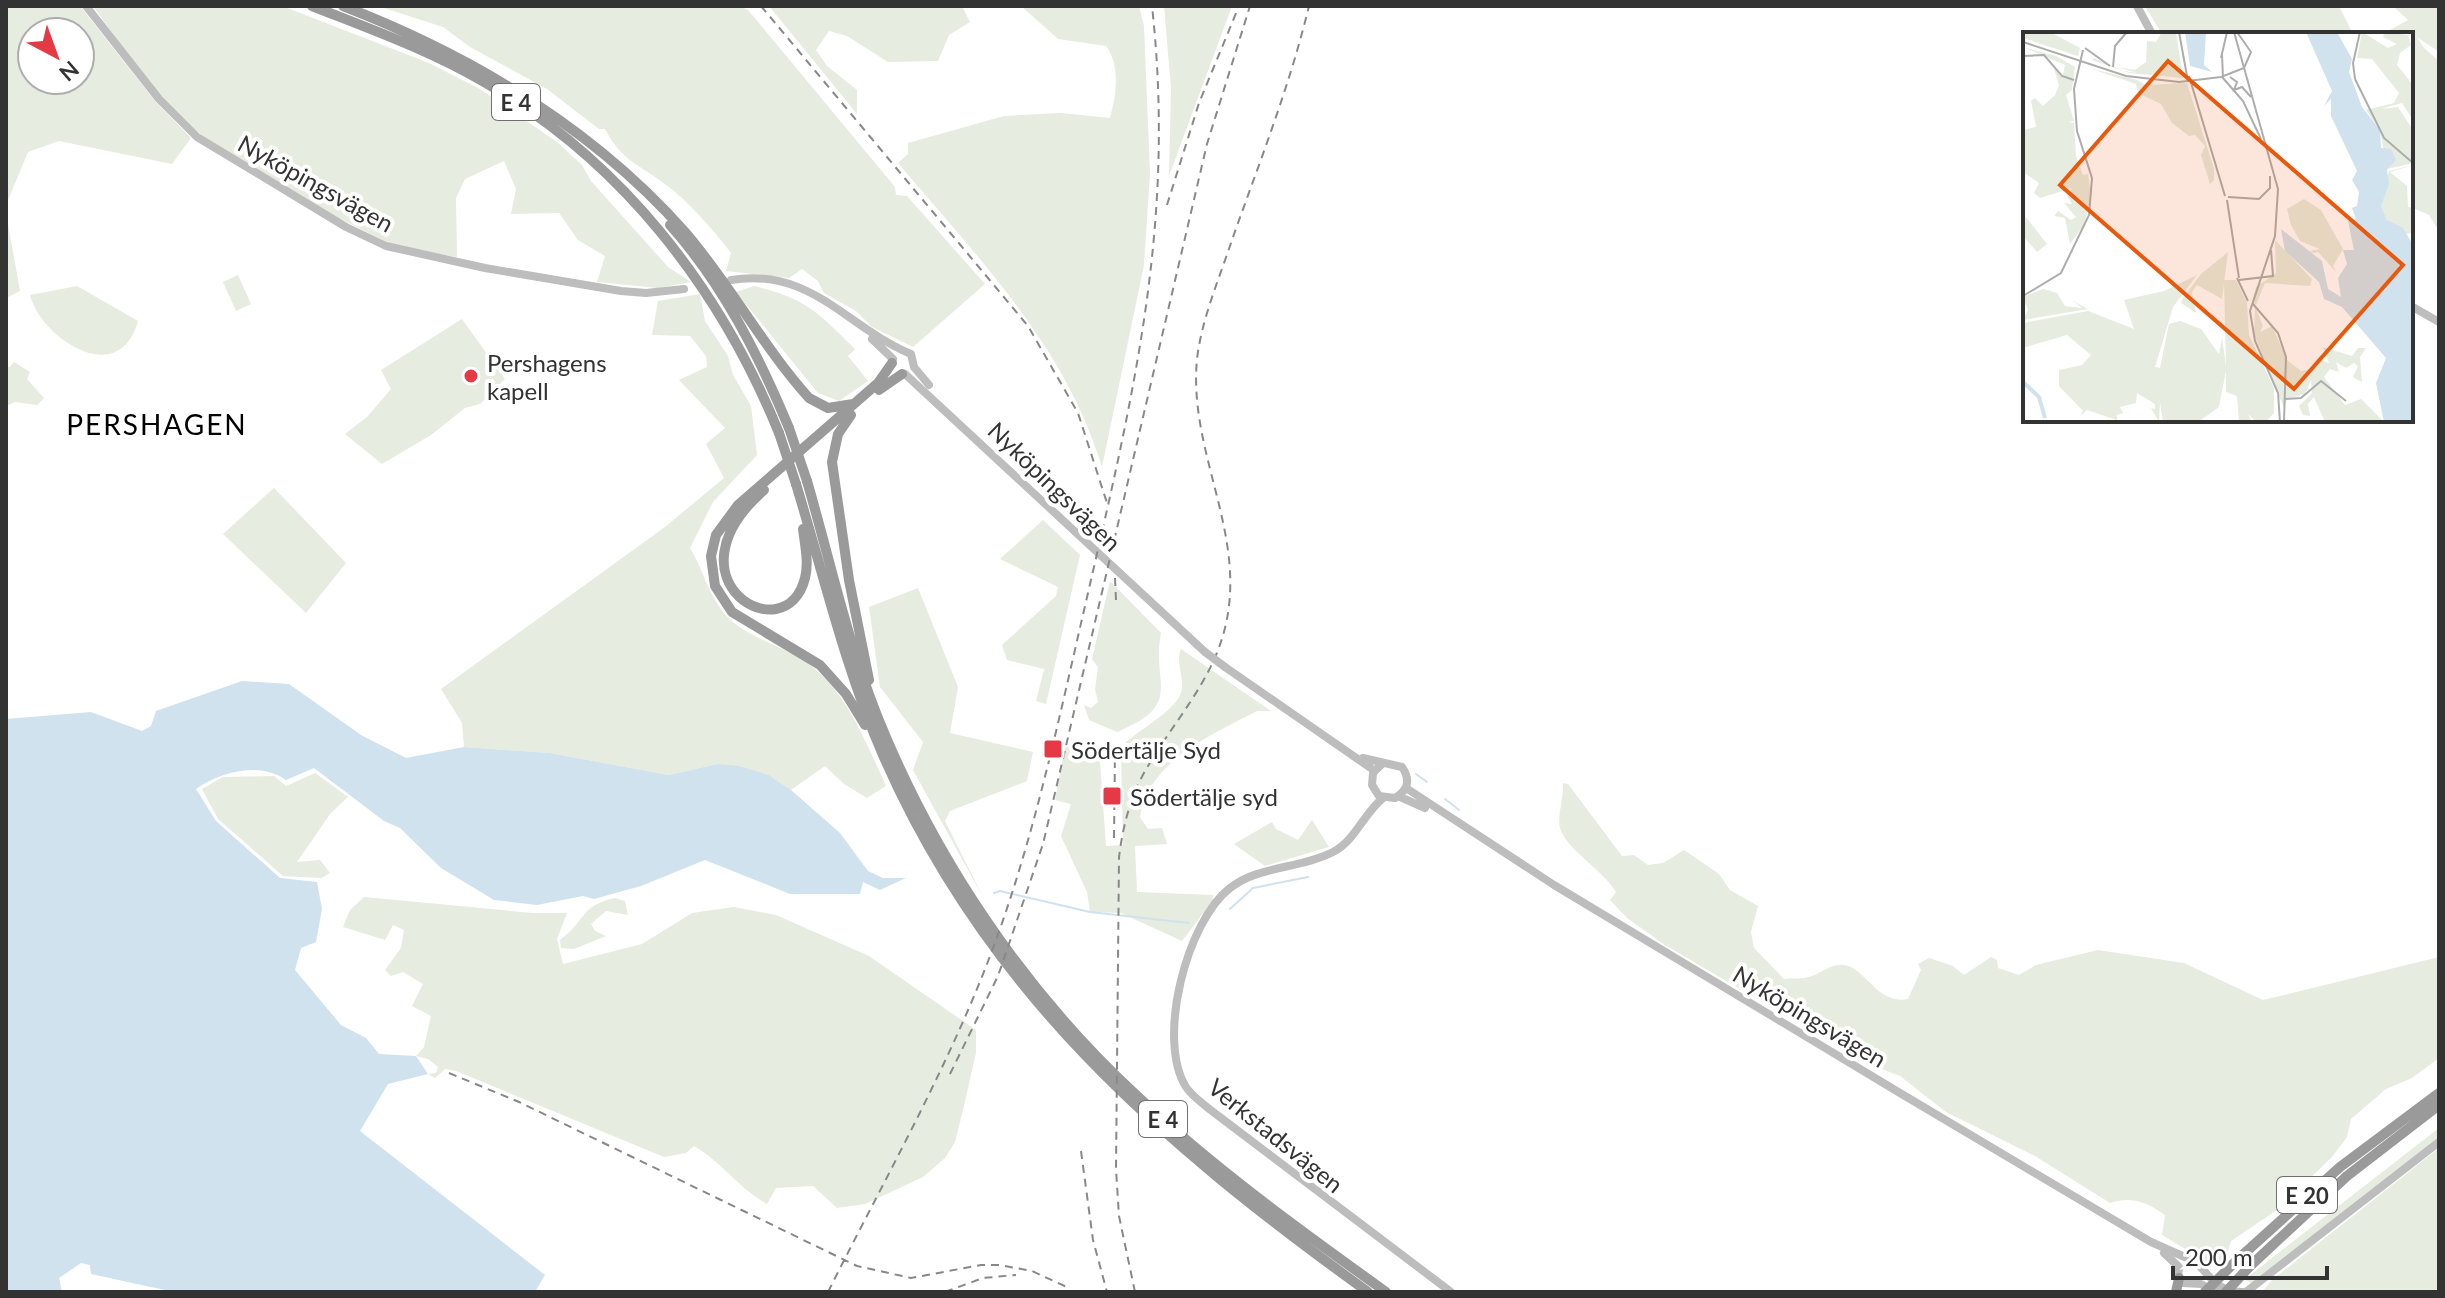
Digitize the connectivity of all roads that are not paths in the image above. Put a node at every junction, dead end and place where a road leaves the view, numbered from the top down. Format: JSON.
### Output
{"nodes":[{"id":1,"x":86,"y":6,"type":"edge"},
{"id":2,"x":312,"y":6,"type":"edge"},
{"id":3,"x":343,"y":6,"type":"edge"},
{"id":4,"x":2137,"y":6,"type":"edge"},
{"id":5,"x":2151,"y":32,"type":"edge"},
{"id":6,"x":605,"y":158,"type":"junction"},
{"id":7,"x":731,"y":280,"type":"dead end"},
{"id":8,"x":684,"y":289,"type":"dead end"},
{"id":9,"x":829,"y":302,"type":"junction"},
{"id":10,"x":2413,"y":307,"type":"edge"},
{"id":11,"x":2439,"y":322,"type":"edge"},
{"id":12,"x":902,"y":352,"type":"junction"},
{"id":13,"x":893,"y":361,"type":"junction"},
{"id":14,"x":914,"y":367,"type":"junction"},
{"id":15,"x":903,"y":374,"type":"junction"},
{"id":16,"x":852,"y":409,"type":"junction"},
{"id":17,"x":784,"y":430,"type":"junction"},
{"id":18,"x":801,"y":483,"type":"junction"},
{"id":19,"x":801,"y":499,"type":"junction"},
{"id":20,"x":1176,"y":628,"type":"junction"},
{"id":21,"x":878,"y":717,"type":"junction"},
{"id":22,"x":882,"y":754,"type":"junction"},
{"id":23,"x":1358,"y":757,"type":"junction"},
{"id":24,"x":1382,"y":764,"type":"junction"},
{"id":25,"x":1375,"y":771,"type":"junction"},
{"id":26,"x":1406,"y":788,"type":"junction"},
{"id":27,"x":1374,"y":791,"type":"junction"},
{"id":28,"x":1398,"y":796,"type":"junction"},
{"id":29,"x":1383,"y":798,"type":"junction"},
{"id":30,"x":1366,"y":817,"type":"junction"},
{"id":31,"x":1451,"y":821,"type":"junction"},
{"id":32,"x":2439,"y":1093,"type":"edge"},
{"id":33,"x":2439,"y":1105,"type":"edge"},
{"id":34,"x":2439,"y":1142,"type":"edge"},
{"id":35,"x":2182,"y":1269,"type":"junction"},
{"id":36,"x":2269,"y":1277,"type":"junction"},
{"id":37,"x":1368,"y":1292,"type":"edge"},
{"id":38,"x":1386,"y":1292,"type":"edge"},
{"id":39,"x":1451,"y":1292,"type":"edge"},
{"id":40,"x":2176,"y":1292,"type":"edge"},
{"id":41,"x":2205,"y":1292,"type":"edge"},
{"id":42,"x":2216,"y":1292,"type":"edge"},
{"id":43,"x":2226,"y":1292,"type":"edge"},
{"id":44,"x":2244,"y":1292,"type":"edge"},
{"id":45,"x":2259,"y":1292,"type":"edge"}],
"edges":[{"from":1,"to":8,"type":"main road","name":"Nyköpingsvägen"},
{"from":2,"to":17,"type":"highway","number":"E 4"},
{"from":3,"to":6,"type":"highway","number":"E 4"},
{"from":4,"to":5,"type":"main road"},
{"from":6,"to":16,"type":"highway"},
{"from":6,"to":17,"type":"highway","number":"E 4"},
{"from":7,"to":9,"type":"main road"},
{"from":9,"to":12,"type":"main road"},
{"from":9,"to":13,"type":"main road"},
{"from":10,"to":11,"type":"main road"},
{"from":12,"to":13,"type":"main road"},
{"from":12,"to":14,"type":"main road","name":"Nyköpingsvägen"},
{"from":13,"to":15,"type":"main road","name":"Nyköpingsvägen"},
{"from":13,"to":16,"type":"highway"},
{"from":14,"to":15,"type":"main road"},
{"from":14,"to":20,"type":"main road","name":"Nyköpingsvägen"},
{"from":15,"to":16,"type":"highway"},
{"from":15,"to":20,"type":"main road","name":"Nyköpingsvägen"},
{"from":16,"to":19,"type":"highway"},
{"from":16,"to":21,"type":"highway"},
{"from":16,"to":22,"type":"highway"},
{"from":17,"to":18,"type":"highway","number":"E 4","bridge":true},
{"from":18,"to":19,"type":"highway","number":"E 4"},
{"from":18,"to":21,"type":"highway","number":"E 4"},
{"from":19,"to":22,"type":"highway","number":"E 4"},
{"from":20,"to":23,"type":"main road","name":"Nyköpingsvägen","bridge":true},
{"from":21,"to":38,"type":"highway","number":"E 4"},
{"from":22,"to":37,"type":"highway","number":"E 4"},
{"from":23,"to":24,"type":"main road","name":"Nyköpingsvägen"},
{"from":23,"to":25,"type":"main road","name":"Nyköpingsvägen"},
{"from":24,"to":25,"type":"main road"},
{"from":24,"to":26,"type":"main road"},
{"from":25,"to":27,"type":"main road"},
{"from":26,"to":28,"type":"main road"},
{"from":26,"to":31,"type":"main road","name":"Nyköpingsvägen"},
{"from":27,"to":29,"type":"main road"},
{"from":27,"to":30,"type":"main road","name":"Verkstadsvägen"},
{"from":28,"to":29,"type":"main road"},
{"from":28,"to":31,"type":"main road","name":"Nyköpingsvägen"},
{"from":29,"to":30,"type":"main road","name":"Verkstadsvägen"},
{"from":30,"to":39,"type":"main road","name":"Verkstadsvägen"},
{"from":31,"to":35,"type":"main road","name":"Nyköpingsvägen"},
{"from":32,"to":41,"type":"highway","number":"E 20","bridge":true},
{"from":33,"to":43,"type":"highway","number":"E 20","bridge":true},
{"from":34,"to":36,"type":"main road"},
{"from":35,"to":40,"type":"highway"},
{"from":35,"to":42,"type":"main road","name":"Nyköpingsvägen"},
{"from":35,"to":44,"type":"main road","name":"Nyköpingsvägen"},
{"from":36,"to":44,"type":"main road"},
{"from":36,"to":45,"type":"main road"}]}
